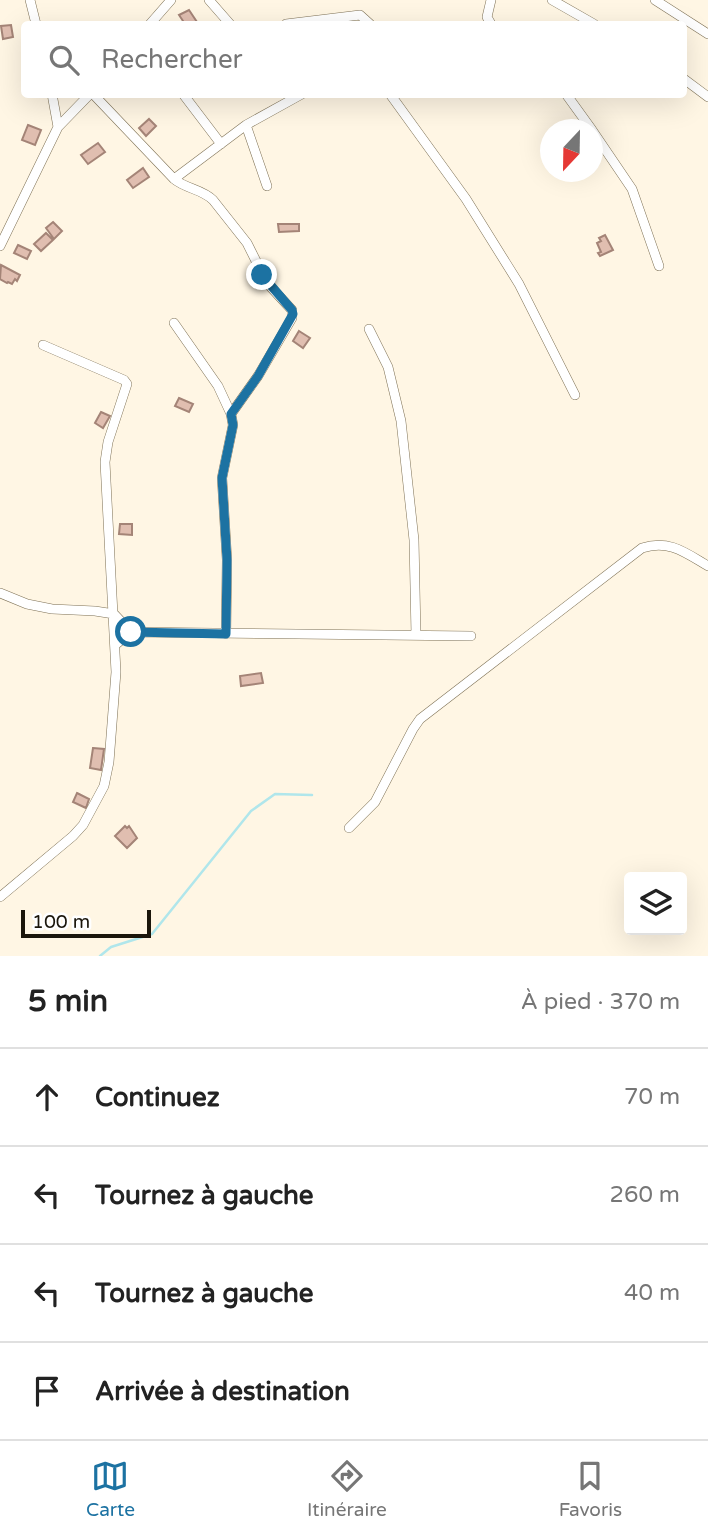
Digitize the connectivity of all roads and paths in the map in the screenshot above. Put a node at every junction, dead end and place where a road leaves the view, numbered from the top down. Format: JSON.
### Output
{"nodes":[{"id":1,"x":30,"y":0,"type":"edge"},
{"id":2,"x":171,"y":0,"type":"edge"},
{"id":3,"x":209,"y":0,"type":"edge"},
{"id":4,"x":491,"y":0,"type":"edge"},
{"id":5,"x":552,"y":0,"type":"edge"},
{"id":6,"x":655,"y":0,"type":"edge"},
{"id":7,"x":35,"y":21,"type":"edge"},
{"id":8,"x":153,"y":21,"type":"edge"},
{"id":9,"x":227,"y":21,"type":"edge"},
{"id":10,"x":330,"y":21,"type":"edge"},
{"id":11,"x":367,"y":21,"type":"edge"},
{"id":12,"x":489,"y":21,"type":"edge"},
{"id":13,"x":589,"y":21,"type":"edge"},
{"id":14,"x":708,"y":34,"type":"edge"},
{"id":15,"x":687,"y":81,"type":"edge"},
{"id":16,"x":708,"y":97,"type":"edge"},
{"id":17,"x":53,"y":98,"type":"edge"},
{"id":18,"x":88,"y":98,"type":"edge"},
{"id":19,"x":96,"y":98,"type":"edge"},
{"id":20,"x":186,"y":98,"type":"edge"},
{"id":21,"x":295,"y":98,"type":"edge"},
{"id":22,"x":393,"y":98,"type":"edge"},
{"id":23,"x":569,"y":98,"type":"edge"},
{"id":24,"x":584,"y":119,"type":"edge"},
{"id":25,"x":246,"y":125,"type":"junction"},
{"id":26,"x":58,"y":127,"type":"junction"},
{"id":27,"x":220,"y":145,"type":"junction"},
{"id":28,"x":603,"y":146,"type":"edge"},
{"id":29,"x":174,"y":179,"type":"junction"},
{"id":30,"x":267,"y":187,"type":"dead end"},
{"id":31,"x":0,"y":246,"type":"edge"},
{"id":32,"x":659,"y":266,"type":"dead end"},
{"id":33,"x":174,"y":323,"type":"dead end"},
{"id":34,"x":369,"y":329,"type":"dead end"},
{"id":35,"x":43,"y":345,"type":"dead end"},
{"id":36,"x":575,"y":395,"type":"dead end"},
{"id":37,"x":231,"y":414,"type":"junction"},
{"id":38,"x":708,"y":566,"type":"edge"},
{"id":39,"x":0,"y":593,"type":"edge"},
{"id":40,"x":114,"y":614,"type":"junction"},
{"id":41,"x":131,"y":632,"type":"junction"},
{"id":42,"x":226,"y":634,"type":"junction"},
{"id":43,"x":416,"y":635,"type":"junction"},
{"id":44,"x":471,"y":636,"type":"dead end"},
{"id":45,"x":115,"y":645,"type":"junction"},
{"id":46,"x":349,"y":828,"type":"dead end"},
{"id":47,"x":0,"y":897,"type":"edge"}],
"edges":[{"from":1,"to":7,"type":"street"},
{"from":2,"to":8,"type":"street"},
{"from":3,"to":9,"type":"street"},
{"from":4,"to":12,"type":"street"},
{"from":5,"to":13,"type":"street"},
{"from":6,"to":14,"type":"street"},
{"from":10,"to":11,"type":"street"},
{"from":15,"to":16,"type":"street"},
{"from":17,"to":26,"type":"street"},
{"from":18,"to":26,"type":"street"},
{"from":19,"to":29,"type":"street"},
{"from":20,"to":27,"type":"street"},
{"from":21,"to":25,"type":"street"},
{"from":22,"to":36,"type":"street"},
{"from":23,"to":24,"type":"street"},
{"from":25,"to":27,"type":"street"},
{"from":25,"to":30,"type":"street"},
{"from":26,"to":31,"type":"street"},
{"from":27,"to":29,"type":"street"},
{"from":28,"to":32,"type":"street"},
{"from":29,"to":37,"type":"street"},
{"from":33,"to":37,"type":"street"},
{"from":34,"to":43,"type":"street"},
{"from":35,"to":40,"type":"street"},
{"from":37,"to":42,"type":"street"},
{"from":38,"to":46,"type":"street"},
{"from":39,"to":40,"type":"street"},
{"from":40,"to":41,"type":"street"},
{"from":40,"to":45,"type":"street"},
{"from":41,"to":42,"type":"street"},
{"from":41,"to":45,"type":"street"},
{"from":42,"to":43,"type":"street"},
{"from":43,"to":44,"type":"street"},
{"from":45,"to":47,"type":"street"}]}
